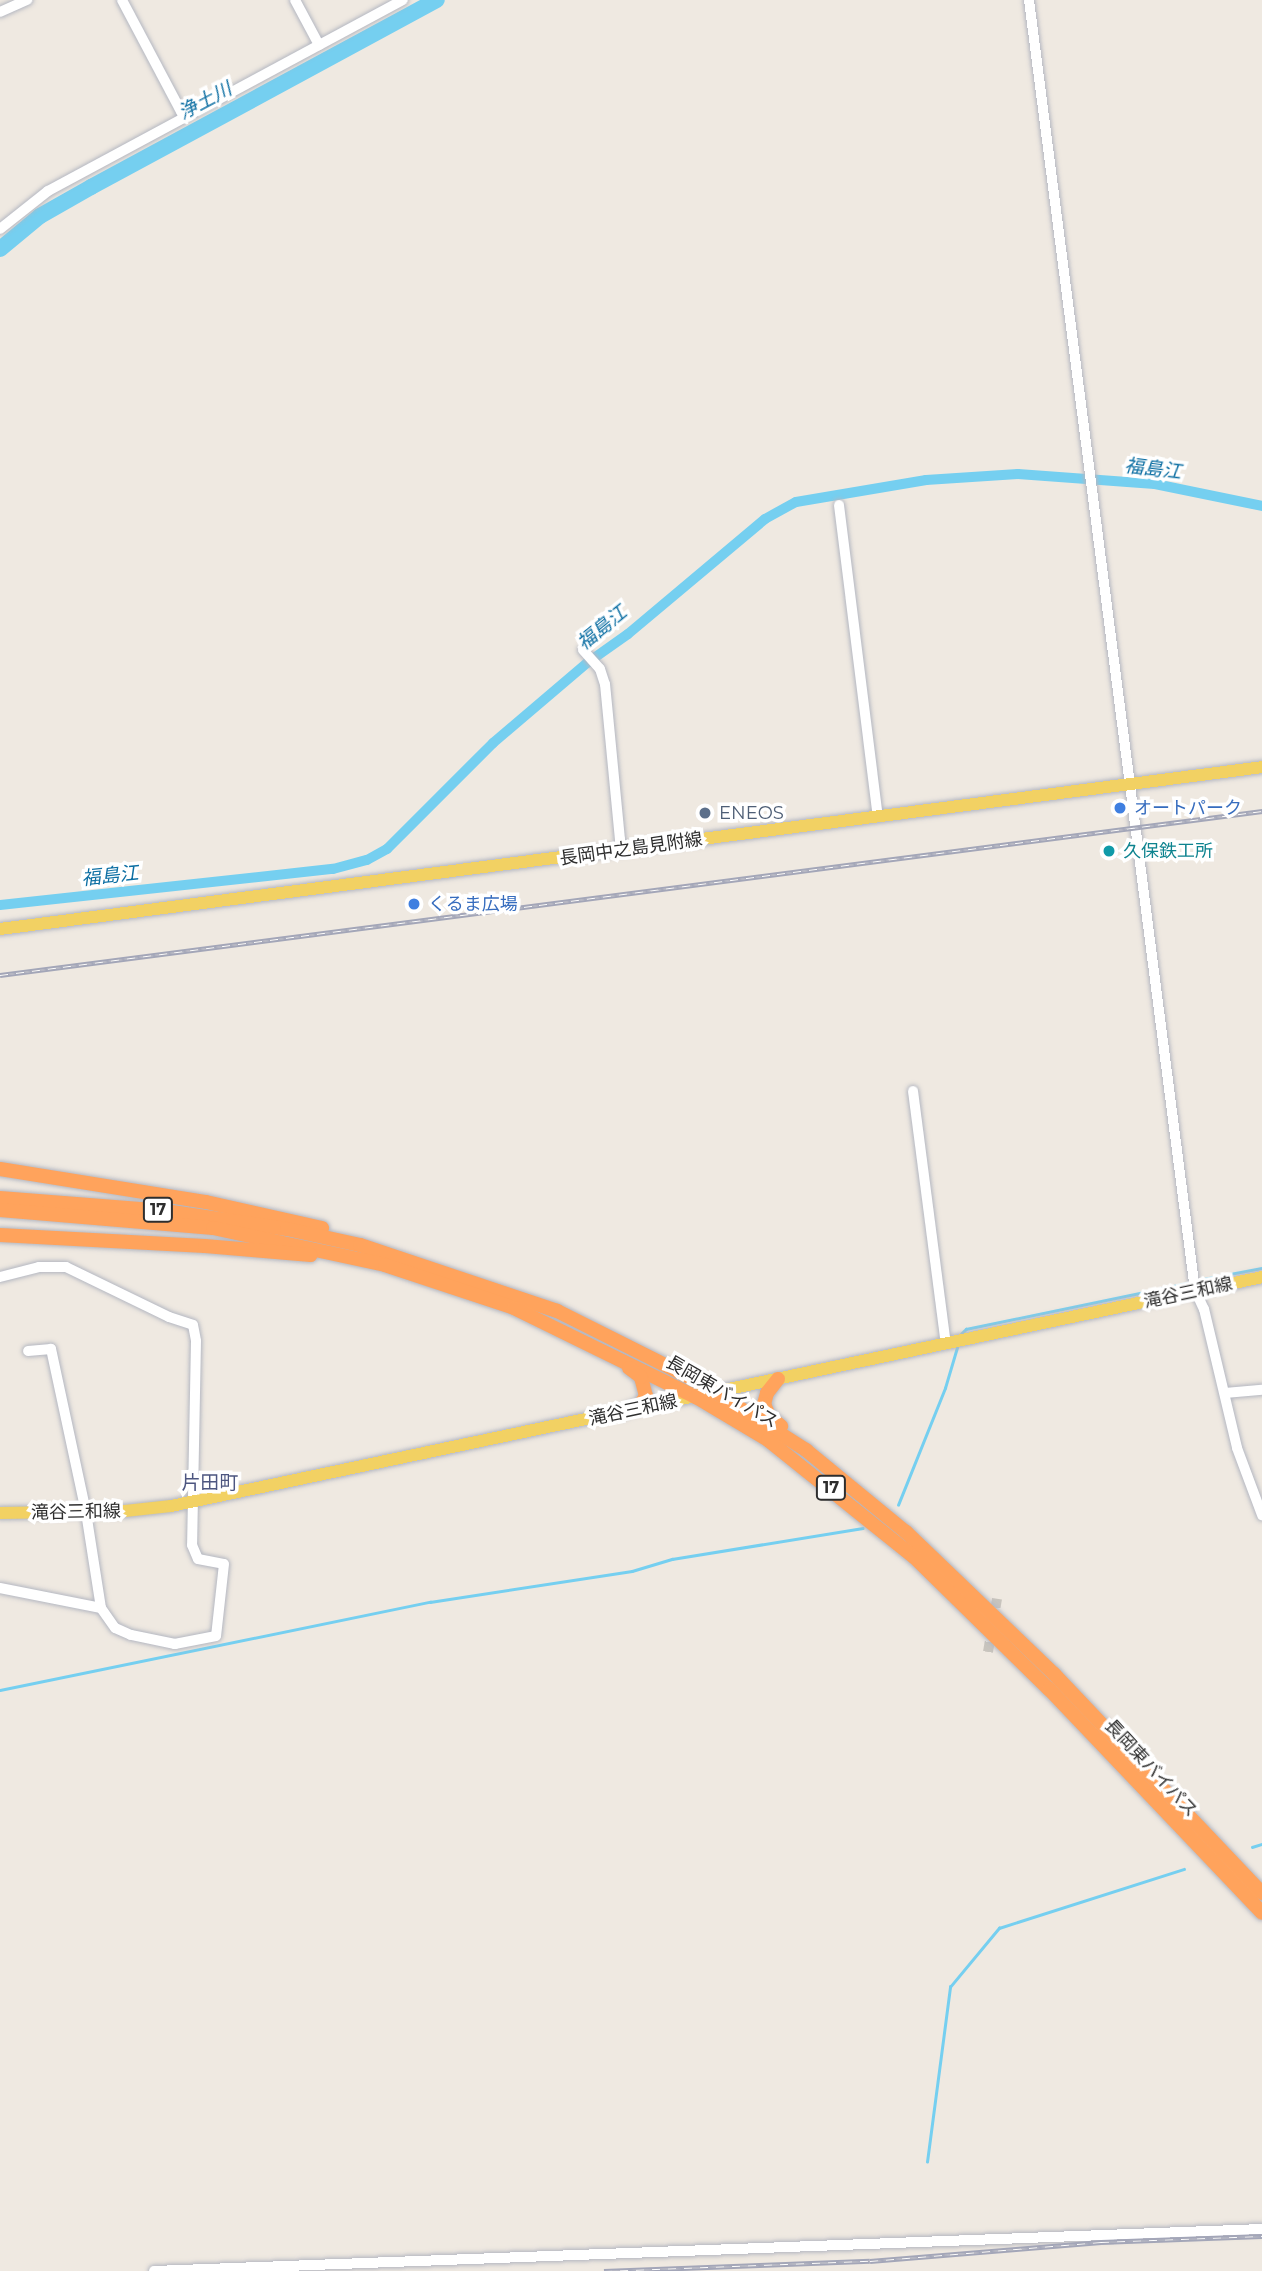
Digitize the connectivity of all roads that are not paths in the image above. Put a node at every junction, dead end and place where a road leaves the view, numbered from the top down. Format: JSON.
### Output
{"nodes":[{"id":1,"x":27,"y":0,"type":"edge"},
{"id":2,"x":122,"y":0,"type":"edge"},
{"id":3,"x":295,"y":0,"type":"edge"},
{"id":4,"x":403,"y":0,"type":"edge"},
{"id":5,"x":1029,"y":0,"type":"edge"},
{"id":6,"x":0,"y":12,"type":"edge"},
{"id":7,"x":320,"y":45,"type":"junction"},
{"id":8,"x":184,"y":117,"type":"junction"},
{"id":9,"x":0,"y":229,"type":"edge"},
{"id":10,"x":839,"y":505,"type":"dead end"},
{"id":11,"x":585,"y":652,"type":"dead end"},
{"id":12,"x":1262,"y":767,"type":"edge"},
{"id":13,"x":1130,"y":783,"type":"junction"},
{"id":14,"x":878,"y":816,"type":"junction"},
{"id":15,"x":621,"y":849,"type":"junction"},
{"id":16,"x":0,"y":929,"type":"edge"},
{"id":17,"x":913,"y":1091,"type":"dead end"},
{"id":18,"x":0,"y":1169,"type":"edge"},
{"id":19,"x":0,"y":1198,"type":"edge"},
{"id":20,"x":29,"y":1205,"type":"junction"},
{"id":21,"x":0,"y":1210,"type":"edge"},
{"id":22,"x":0,"y":1235,"type":"edge"},
{"id":23,"x":285,"y":1235,"type":"junction"},
{"id":24,"x":404,"y":1270,"type":"junction"},
{"id":25,"x":0,"y":1277,"type":"edge"},
{"id":26,"x":1262,"y":1277,"type":"edge"},
{"id":27,"x":1195,"y":1290,"type":"junction"},
{"id":28,"x":946,"y":1344,"type":"junction"},
{"id":29,"x":28,"y":1351,"type":"dead end"},
{"id":30,"x":778,"y":1379,"type":"junction"},
{"id":31,"x":1262,"y":1390,"type":"edge"},
{"id":32,"x":717,"y":1392,"type":"junction"},
{"id":33,"x":1224,"y":1393,"type":"junction"},
{"id":34,"x":695,"y":1397,"type":"junction"},
{"id":35,"x":622,"y":1412,"type":"junction"},
{"id":36,"x":191,"y":1502,"type":"junction"},
{"id":37,"x":0,"y":1513,"type":"edge"},
{"id":38,"x":86,"y":1513,"type":"junction"},
{"id":39,"x":1262,"y":1515,"type":"edge"},
{"id":40,"x":0,"y":1588,"type":"edge"},
{"id":41,"x":987,"y":1607,"type":"junction"},
{"id":42,"x":101,"y":1608,"type":"junction"},
{"id":43,"x":1262,"y":1893,"type":"edge"},
{"id":44,"x":1262,"y":1913,"type":"edge"},
{"id":45,"x":1262,"y":2229,"type":"edge"},
{"id":46,"x":154,"y":2271,"type":"edge"}],
"edges":[{"from":1,"to":6,"type":"street"},
{"from":2,"to":8,"type":"street"},
{"from":3,"to":7,"type":"street"},
{"from":4,"to":7,"type":"street"},
{"from":5,"to":13,"type":"street"},
{"from":7,"to":8,"type":"street"},
{"from":8,"to":9,"type":"street"},
{"from":10,"to":14,"type":"street"},
{"from":11,"to":15,"type":"street"},
{"from":12,"to":13,"type":"main road","name":"長岡中之島見附線"},
{"from":13,"to":14,"type":"main road","name":"長岡中之島見附線"},
{"from":13,"to":27,"type":"street"},
{"from":14,"to":15,"type":"main road","name":"長岡中之島見附線"},
{"from":15,"to":16,"type":"main road","name":"長岡中之島見附線"},
{"from":17,"to":28,"type":"street"},
{"from":18,"to":23,"type":"highway"},
{"from":19,"to":20,"type":"highway","number":"17"},
{"from":20,"to":21,"type":"highway","number":"17"},
{"from":20,"to":23,"type":"highway","number":"17"},
{"from":22,"to":23,"type":"highway"},
{"from":23,"to":24,"type":"highway","name":"長岡東バイパス","number":"17"},
{"from":23,"to":32,"type":"highway","name":"長岡東バイパス","number":"17"},
{"from":24,"to":34,"type":"highway","name":"長岡東バイパス","number":"17"},
{"from":24,"to":35,"type":"highway"},
{"from":25,"to":36,"type":"street"},
{"from":26,"to":27,"type":"main road","name":"滝谷三和線"},
{"from":27,"to":28,"type":"main road","name":"滝谷三和線"},
{"from":27,"to":33,"type":"street"},
{"from":28,"to":30,"type":"main road","name":"滝谷三和線"},
{"from":29,"to":38,"type":"street"},
{"from":30,"to":32,"type":"main road","name":"滝谷三和線"},
{"from":30,"to":41,"type":"highway"},
{"from":31,"to":33,"type":"street"},
{"from":32,"to":34,"type":"main road","name":"滝谷三和線"},
{"from":32,"to":41,"type":"highway","name":"長岡東バイパス","number":"17"},
{"from":33,"to":39,"type":"street"},
{"from":34,"to":35,"type":"main road","name":"滝谷三和線"},
{"from":34,"to":44,"type":"highway","name":"長岡東バイパス","number":"17"},
{"from":35,"to":36,"type":"main road","name":"滝谷三和線"},
{"from":36,"to":38,"type":"main road","name":"滝谷三和線"},
{"from":36,"to":42,"type":"street"},
{"from":37,"to":38,"type":"main road","name":"滝谷三和線"},
{"from":38,"to":42,"type":"street"},
{"from":40,"to":42,"type":"street"},
{"from":41,"to":43,"type":"highway","name":"長岡東バイパス","number":"17"},
{"from":45,"to":46,"type":"street"}]}
